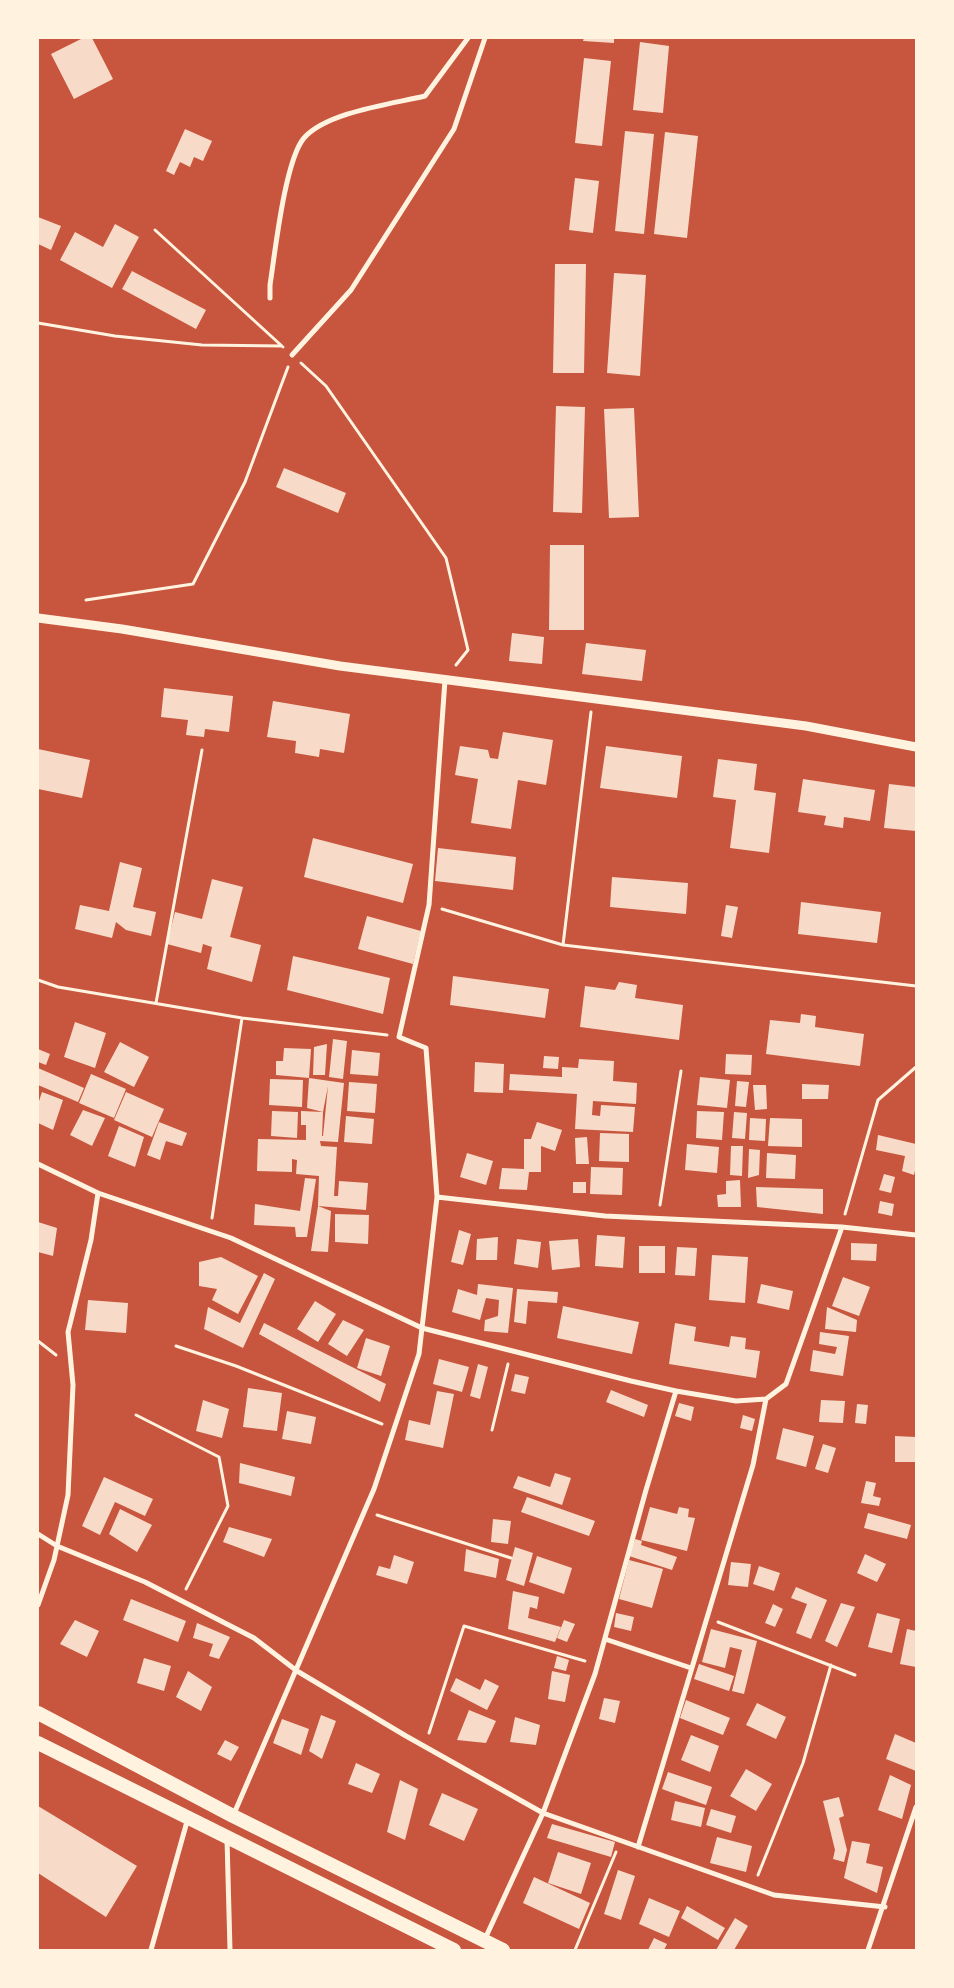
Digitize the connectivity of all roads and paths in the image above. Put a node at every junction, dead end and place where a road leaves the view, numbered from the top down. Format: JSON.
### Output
{"nodes":[{"id":1,"x":468,"y":38,"type":"edge"},
{"id":2,"x":485,"y":38,"type":"edge"},
{"id":3,"x":155,"y":230,"type":"dead end"},
{"id":4,"x":270,"y":298,"type":"dead end"},
{"id":5,"x":38,"y":323,"type":"edge"},
{"id":6,"x":282,"y":346,"type":"junction"},
{"id":7,"x":292,"y":355,"type":"junction"},
{"id":8,"x":86,"y":600,"type":"dead end"},
{"id":9,"x":38,"y":618,"type":"edge"},
{"id":10,"x":445,"y":680,"type":"junction"},
{"id":11,"x":592,"y":699,"type":"junction"},
{"id":12,"x":916,"y":747,"type":"edge"},
{"id":13,"x":202,"y":750,"type":"dead end"},
{"id":14,"x":429,"y":905,"type":"junction"},
{"id":15,"x":563,"y":945,"type":"junction"},
{"id":16,"x":38,"y":980,"type":"edge"},
{"id":17,"x":916,"y":986,"type":"edge"},
{"id":18,"x":156,"y":1003,"type":"junction"},
{"id":19,"x":242,"y":1018,"type":"junction"},
{"id":20,"x":399,"y":1037,"type":"junction"},
{"id":21,"x":916,"y":1067,"type":"edge"},
{"id":22,"x":681,"y":1071,"type":"dead end"},
{"id":23,"x":38,"y":1164,"type":"edge"},
{"id":24,"x":98,"y":1193,"type":"junction"},
{"id":25,"x":437,"y":1197,"type":"junction"},
{"id":26,"x":658,"y":1218,"type":"junction"},
{"id":27,"x":842,"y":1227,"type":"junction"},
{"id":28,"x":210,"y":1231,"type":"junction"},
{"id":29,"x":916,"y":1235,"type":"edge"},
{"id":30,"x":422,"y":1328,"type":"junction"},
{"id":31,"x":176,"y":1346,"type":"dead end"},
{"id":32,"x":511,"y":1351,"type":"junction"},
{"id":33,"x":676,"y":1391,"type":"junction"},
{"id":34,"x":766,"y":1399,"type":"junction"},
{"id":35,"x":136,"y":1415,"type":"dead end"},
{"id":36,"x":394,"y":1429,"type":"junction"},
{"id":37,"x":492,"y":1430,"type":"dead end"},
{"id":38,"x":365,"y":1511,"type":"junction"},
{"id":39,"x":38,"y":1534,"type":"edge"},
{"id":40,"x":57,"y":1546,"type":"junction"},
{"id":41,"x":511,"y":1558,"type":"dead end"},
{"id":42,"x":180,"y":1601,"type":"junction"},
{"id":43,"x":38,"y":1605,"type":"edge"},
{"id":44,"x":706,"y":1617,"type":"junction"},
{"id":45,"x":605,"y":1639,"type":"junction"},
{"id":46,"x":598,"y":1664,"type":"junction"},
{"id":47,"x":831,"y":1665,"type":"junction"},
{"id":48,"x":690,"y":1668,"type":"junction"},
{"id":49,"x":297,"y":1671,"type":"junction"},
{"id":50,"x":855,"y":1675,"type":"dead end"},
{"id":51,"x":38,"y":1713,"type":"edge"},
{"id":52,"x":38,"y":1743,"type":"edge"},
{"id":53,"x":425,"y":1746,"type":"junction"},
{"id":54,"x":916,"y":1807,"type":"edge"},
{"id":55,"x":543,"y":1813,"type":"junction"},
{"id":56,"x":233,"y":1816,"type":"junction"},
{"id":57,"x":188,"y":1818,"type":"junction"},
{"id":58,"x":227,"y":1837,"type":"junction"},
{"id":59,"x":620,"y":1841,"type":"junction"},
{"id":60,"x":638,"y":1846,"type":"junction"},
{"id":61,"x":754,"y":1888,"type":"junction"},
{"id":62,"x":884,"y":1907,"type":"junction"},
{"id":63,"x":484,"y":1941,"type":"junction"},
{"id":64,"x":151,"y":1950,"type":"edge"},
{"id":65,"x":230,"y":1950,"type":"edge"},
{"id":66,"x":454,"y":1950,"type":"edge"},
{"id":67,"x":503,"y":1950,"type":"edge"},
{"id":68,"x":575,"y":1950,"type":"edge"},
{"id":69,"x":868,"y":1950,"type":"edge"}],
"edges":[{"from":1,"to":4,"type":"street"},
{"from":2,"to":7,"type":"street"},
{"from":3,"to":6,"type":"path"},
{"from":5,"to":6,"type":"path"},
{"from":6,"to":7,"type":"path"},
{"from":7,"to":8,"type":"path"},
{"from":7,"to":10,"type":"path"},
{"from":9,"to":10,"type":"street"},
{"from":10,"to":11,"type":"street"},
{"from":10,"to":14,"type":"street"},
{"from":11,"to":12,"type":"street"},
{"from":11,"to":15,"type":"path"},
{"from":13,"to":18,"type":"path"},
{"from":14,"to":15,"type":"path"},
{"from":14,"to":20,"type":"street"},
{"from":15,"to":17,"type":"path"},
{"from":16,"to":18,"type":"path"},
{"from":18,"to":19,"type":"path"},
{"from":19,"to":20,"type":"path"},
{"from":19,"to":28,"type":"path"},
{"from":20,"to":25,"type":"street"},
{"from":21,"to":27,"type":"path"},
{"from":22,"to":26,"type":"path"},
{"from":23,"to":24,"type":"street"},
{"from":24,"to":28,"type":"street"},
{"from":24,"to":40,"type":"street"},
{"from":25,"to":26,"type":"street"},
{"from":25,"to":30,"type":"street"},
{"from":26,"to":27,"type":"street"},
{"from":27,"to":29,"type":"street"},
{"from":27,"to":34,"type":"street"},
{"from":28,"to":30,"type":"street"},
{"from":30,"to":32,"type":"street"},
{"from":30,"to":36,"type":"street"},
{"from":31,"to":36,"type":"path"},
{"from":32,"to":33,"type":"street"},
{"from":32,"to":37,"type":"path"},
{"from":33,"to":34,"type":"street"},
{"from":33,"to":45,"type":"street"},
{"from":34,"to":44,"type":"street"},
{"from":35,"to":42,"type":"path"},
{"from":36,"to":38,"type":"street"},
{"from":38,"to":41,"type":"path"},
{"from":38,"to":49,"type":"street"},
{"from":39,"to":40,"type":"street"},
{"from":40,"to":42,"type":"street"},
{"from":40,"to":43,"type":"street"},
{"from":42,"to":49,"type":"street"},
{"from":44,"to":47,"type":"path"},
{"from":44,"to":48,"type":"street"},
{"from":45,"to":46,"type":"street"},
{"from":45,"to":48,"type":"street"},
{"from":46,"to":53,"type":"path"},
{"from":46,"to":55,"type":"street"},
{"from":47,"to":50,"type":"path"},
{"from":47,"to":61,"type":"path"},
{"from":48,"to":60,"type":"street"},
{"from":49,"to":53,"type":"street"},
{"from":49,"to":56,"type":"street"},
{"from":51,"to":56,"type":"highway"},
{"from":52,"to":57,"type":"highway"},
{"from":53,"to":55,"type":"street"},
{"from":54,"to":62,"type":"street"},
{"from":55,"to":59,"type":"street"},
{"from":55,"to":63,"type":"street"},
{"from":56,"to":63,"type":"highway"},
{"from":57,"to":58,"type":"highway"},
{"from":57,"to":64,"type":"street"},
{"from":58,"to":65,"type":"street"},
{"from":58,"to":66,"type":"highway"},
{"from":59,"to":60,"type":"street"},
{"from":59,"to":68,"type":"path"},
{"from":60,"to":61,"type":"street"},
{"from":61,"to":62,"type":"street"},
{"from":62,"to":69,"type":"street"},
{"from":63,"to":67,"type":"highway"}]}
